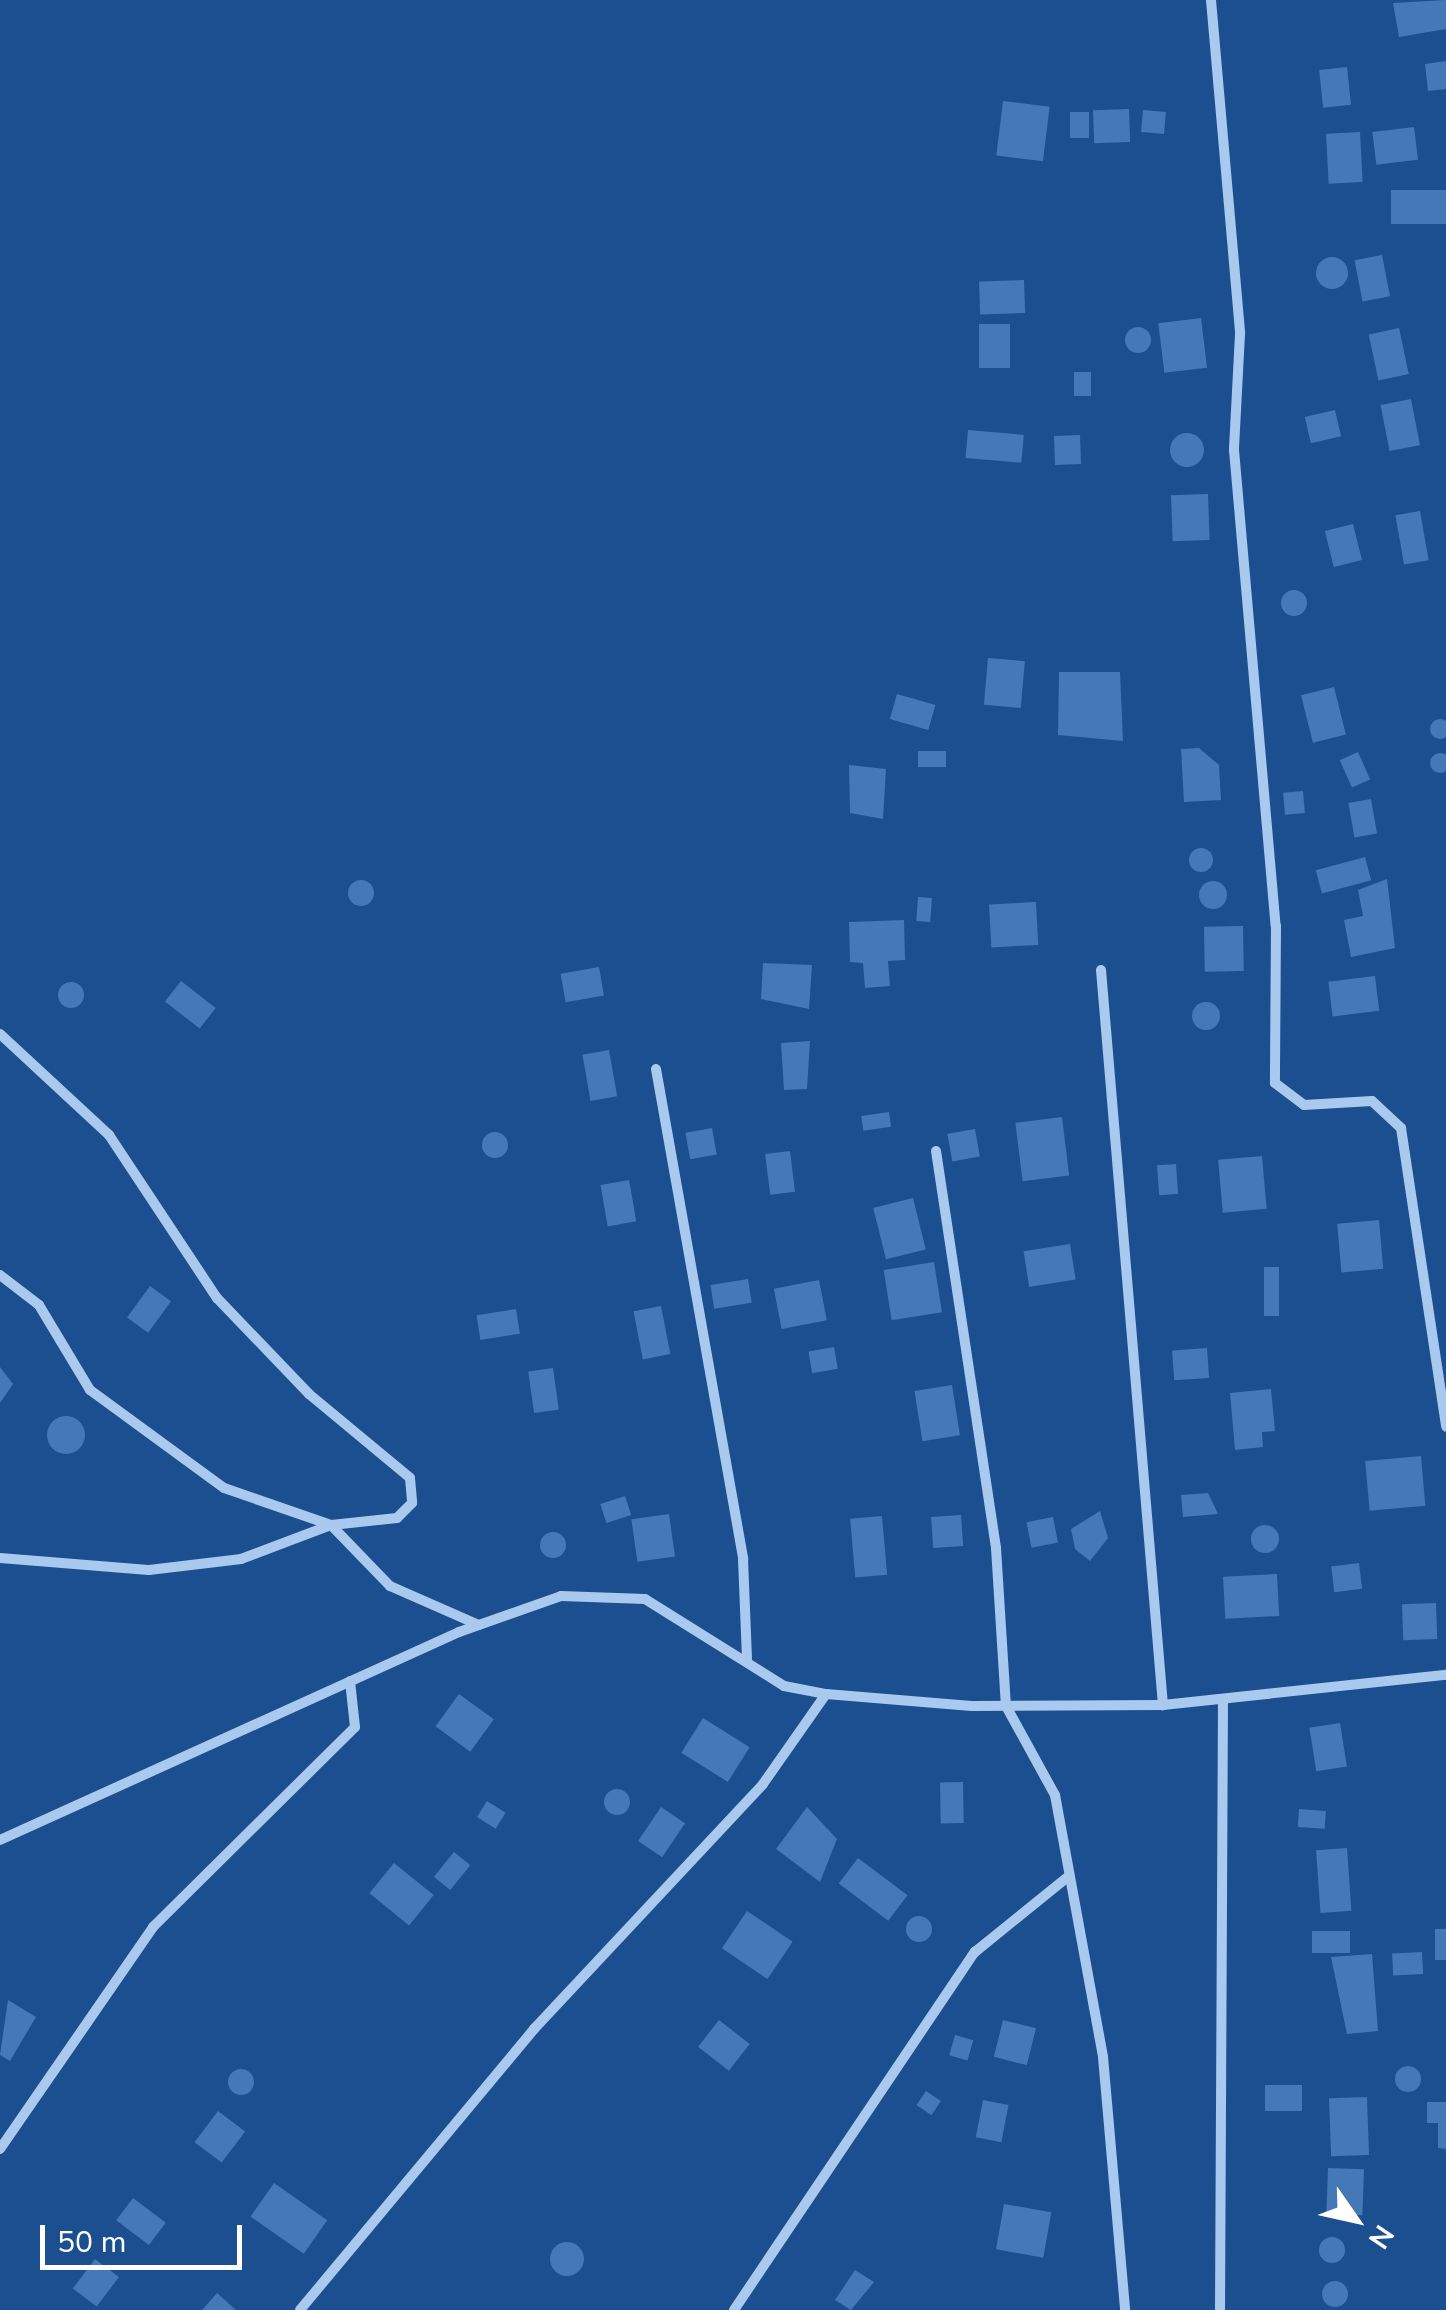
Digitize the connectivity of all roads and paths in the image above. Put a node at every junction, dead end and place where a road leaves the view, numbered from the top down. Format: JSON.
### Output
{"nodes":[{"id":1,"x":1210,"y":0,"type":"edge"},
{"id":2,"x":1101,"y":970,"type":"dead end"},
{"id":3,"x":0,"y":1034,"type":"edge"},
{"id":4,"x":656,"y":1069,"type":"dead end"},
{"id":5,"x":936,"y":1151,"type":"dead end"},
{"id":6,"x":0,"y":1275,"type":"edge"},
{"id":7,"x":1446,"y":1428,"type":"edge"},
{"id":8,"x":331,"y":1525,"type":"junction"},
{"id":9,"x":0,"y":1558,"type":"edge"},
{"id":10,"x":479,"y":1625,"type":"junction"},
{"id":11,"x":747,"y":1658,"type":"junction"},
{"id":12,"x":1446,"y":1675,"type":"edge"},
{"id":13,"x":350,"y":1680,"type":"junction"},
{"id":14,"x":826,"y":1694,"type":"junction"},
{"id":15,"x":1223,"y":1703,"type":"junction"},
{"id":16,"x":1163,"y":1705,"type":"junction"},
{"id":17,"x":1006,"y":1706,"type":"junction"},
{"id":18,"x":0,"y":1840,"type":"edge"},
{"id":19,"x":1069,"y":1876,"type":"junction"},
{"id":20,"x":0,"y":2149,"type":"edge"},
{"id":21,"x":300,"y":2310,"type":"edge"},
{"id":22,"x":734,"y":2310,"type":"edge"},
{"id":23,"x":1125,"y":2310,"type":"edge"},
{"id":24,"x":1220,"y":2310,"type":"edge"}],
"edges":[{"from":1,"to":7,"type":"street"},
{"from":2,"to":16,"type":"street"},
{"from":3,"to":8,"type":"street"},
{"from":4,"to":11,"type":"street"},
{"from":5,"to":17,"type":"street"},
{"from":6,"to":8,"type":"street"},
{"from":8,"to":9,"type":"street"},
{"from":8,"to":10,"type":"street"},
{"from":10,"to":11,"type":"street"},
{"from":10,"to":13,"type":"street"},
{"from":11,"to":14,"type":"street"},
{"from":12,"to":15,"type":"street"},
{"from":13,"to":18,"type":"street"},
{"from":13,"to":20,"type":"street"},
{"from":14,"to":17,"type":"street"},
{"from":14,"to":21,"type":"street"},
{"from":15,"to":16,"type":"street"},
{"from":15,"to":24,"type":"street"},
{"from":16,"to":17,"type":"street"},
{"from":17,"to":19,"type":"street"},
{"from":19,"to":22,"type":"street"},
{"from":19,"to":23,"type":"street"}]}
